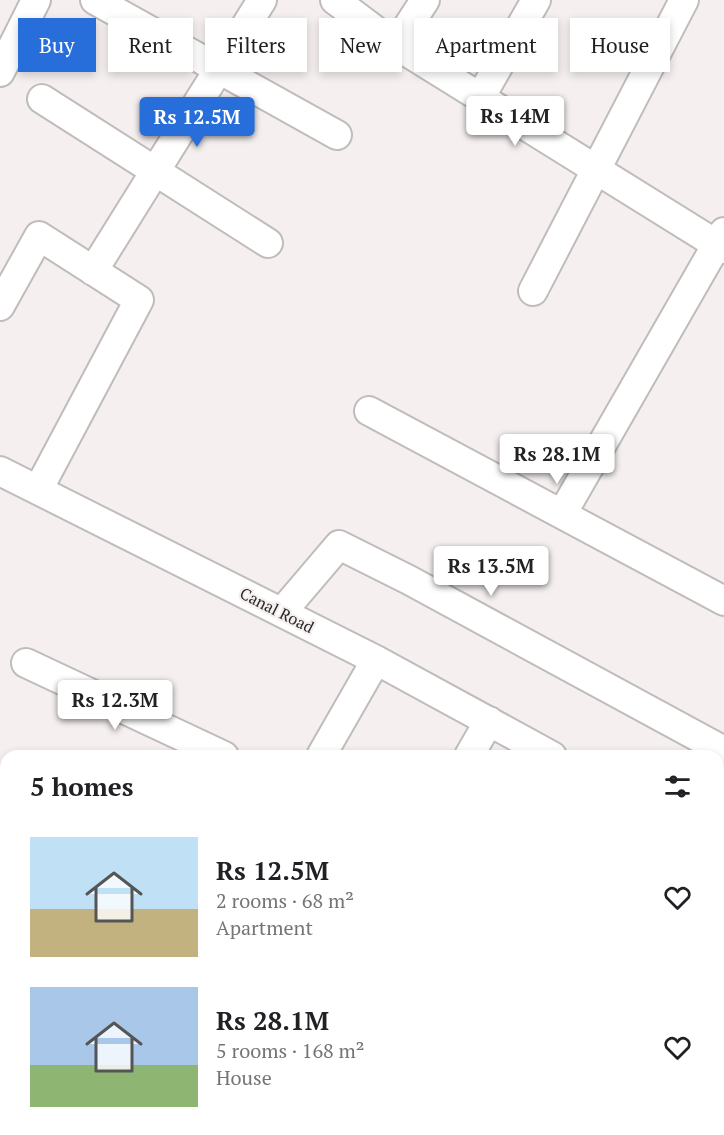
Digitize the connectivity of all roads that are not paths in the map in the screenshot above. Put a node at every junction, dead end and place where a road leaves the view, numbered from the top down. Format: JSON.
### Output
{"nodes":[{"id":1,"x":36,"y":0,"type":"edge"},
{"id":2,"x":95,"y":0,"type":"edge"},
{"id":3,"x":262,"y":0,"type":"edge"},
{"id":4,"x":335,"y":0,"type":"edge"},
{"id":5,"x":425,"y":0,"type":"edge"},
{"id":6,"x":536,"y":0,"type":"edge"},
{"id":7,"x":684,"y":0,"type":"edge"},
{"id":8,"x":251,"y":18,"type":"edge"},
{"id":9,"x":359,"y":18,"type":"edge"},
{"id":10,"x":402,"y":36,"type":"edge"},
{"id":11,"x":402,"y":49,"type":"edge"},
{"id":12,"x":205,"y":62,"type":"edge"},
{"id":13,"x":0,"y":72,"type":"edge"},
{"id":14,"x":218,"y":72,"type":"edge"},
{"id":15,"x":223,"y":72,"type":"edge"},
{"id":16,"x":480,"y":98,"type":"junction"},
{"id":17,"x":42,"y":99,"type":"dead end"},
{"id":18,"x":337,"y":135,"type":"dead end"},
{"id":19,"x":596,"y":170,"type":"junction"},
{"id":20,"x":156,"y":171,"type":"junction"},
{"id":21,"x":722,"y":242,"type":"edge"},
{"id":22,"x":268,"y":243,"type":"dead end"},
{"id":23,"x":93,"y":271,"type":"junction"},
{"id":24,"x":533,"y":291,"type":"dead end"},
{"id":25,"x":0,"y":306,"type":"edge"},
{"id":26,"x":369,"y":411,"type":"dead end"},
{"id":27,"x":0,"y":471,"type":"edge"},
{"id":28,"x":38,"y":490,"type":"junction"},
{"id":29,"x":562,"y":514,"type":"junction"},
{"id":30,"x":724,"y":600,"type":"edge"},
{"id":31,"x":282,"y":612,"type":"junction"},
{"id":32,"x":376,"y":660,"type":"junction"},
{"id":33,"x":26,"y":663,"type":"dead end"},
{"id":34,"x":489,"y":722,"type":"junction"},
{"id":35,"x":211,"y":750,"type":"edge"},
{"id":36,"x":324,"y":750,"type":"edge"},
{"id":37,"x":473,"y":750,"type":"edge"},
{"id":38,"x":541,"y":750,"type":"edge"},
{"id":39,"x":722,"y":750,"type":"edge"}],
"edges":[{"from":1,"to":13,"type":"street"},
{"from":2,"to":12,"type":"street"},
{"from":3,"to":8,"type":"street"},
{"from":4,"to":9,"type":"street"},
{"from":5,"to":10,"type":"street"},
{"from":6,"to":16,"type":"street"},
{"from":7,"to":19,"type":"street"},
{"from":11,"to":16,"type":"street"},
{"from":14,"to":20,"type":"street"},
{"from":15,"to":18,"type":"street"},
{"from":16,"to":19,"type":"street"},
{"from":17,"to":20,"type":"street"},
{"from":19,"to":21,"type":"street"},
{"from":19,"to":24,"type":"street"},
{"from":20,"to":22,"type":"street"},
{"from":20,"to":23,"type":"street"},
{"from":21,"to":29,"type":"street"},
{"from":23,"to":25,"type":"street"},
{"from":23,"to":28,"type":"street"},
{"from":26,"to":29,"type":"street"},
{"from":27,"to":28,"type":"street","name":"Canal Road"},
{"from":28,"to":31,"type":"street","name":"Canal Road"},
{"from":29,"to":30,"type":"street"},
{"from":31,"to":32,"type":"street","name":"Canal Road"},
{"from":31,"to":39,"type":"street"},
{"from":32,"to":34,"type":"street","name":"Canal Road"},
{"from":32,"to":36,"type":"street"},
{"from":33,"to":35,"type":"street"},
{"from":34,"to":37,"type":"street"},
{"from":34,"to":38,"type":"street","name":"Canal Road"}]}
